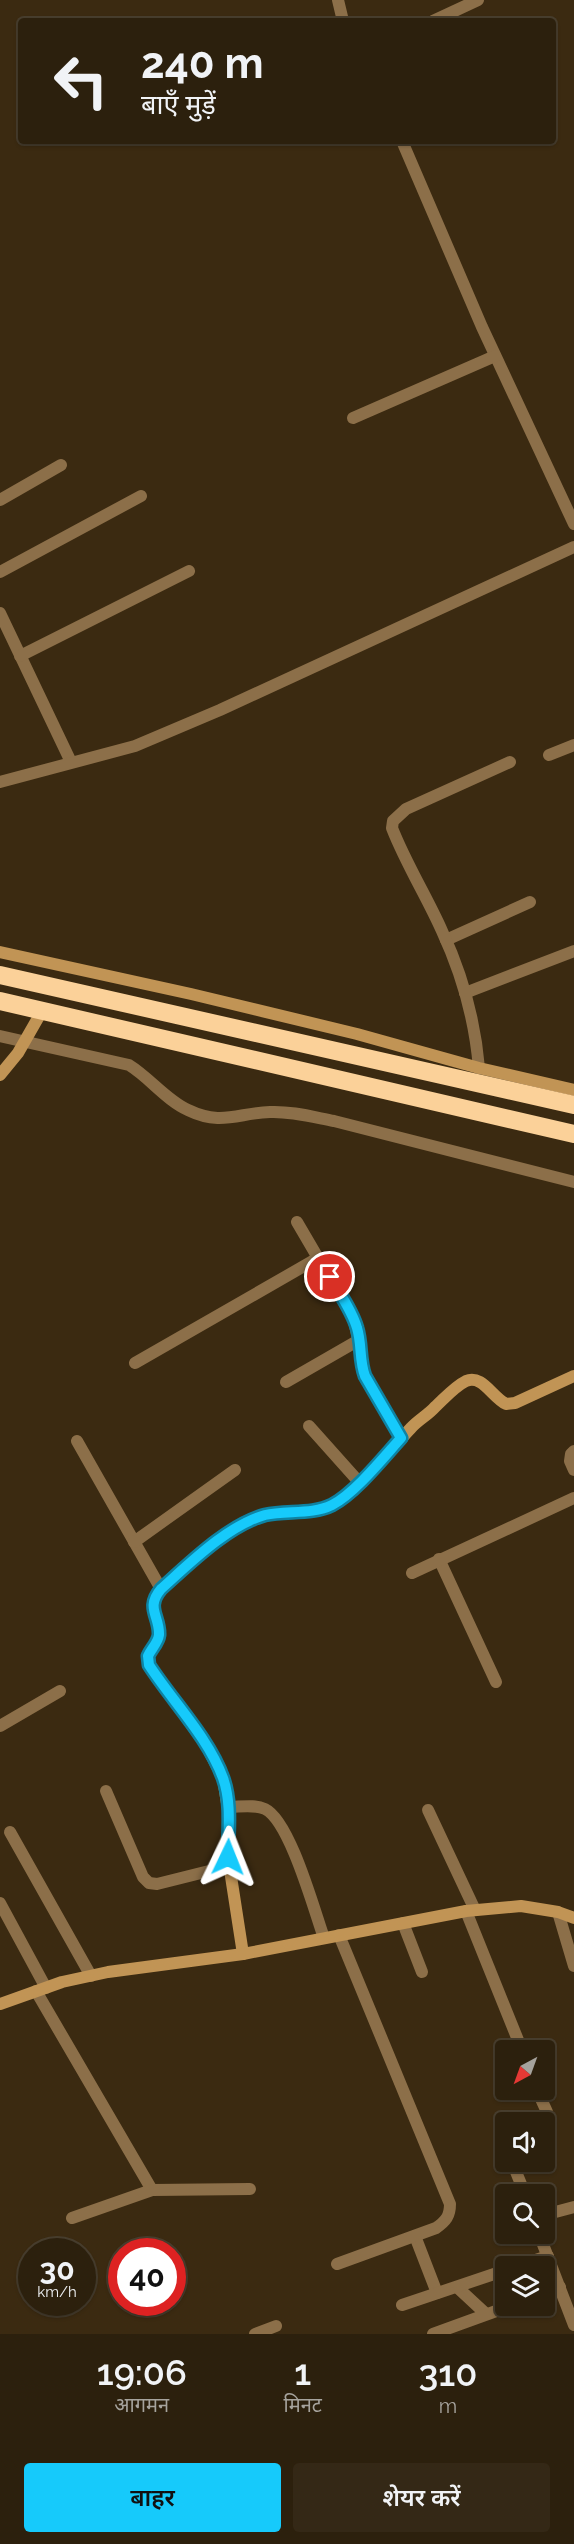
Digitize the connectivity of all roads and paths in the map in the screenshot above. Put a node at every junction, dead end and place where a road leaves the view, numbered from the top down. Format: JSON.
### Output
{"nodes":[{"id":1,"x":338,"y":0,"type":"edge"},
{"id":2,"x":478,"y":0,"type":"edge"},
{"id":3,"x":461,"y":4,"type":"edge"},
{"id":4,"x":342,"y":18,"type":"edge"},
{"id":5,"x":438,"y":18,"type":"edge"},
{"id":6,"x":403,"y":144,"type":"edge"},
{"id":7,"x":495,"y":356,"type":"junction"},
{"id":8,"x":353,"y":418,"type":"dead end"},
{"id":9,"x":61,"y":465,"type":"dead end"},
{"id":10,"x":141,"y":496,"type":"dead end"},
{"id":11,"x":0,"y":500,"type":"edge"},
{"id":12,"x":574,"y":524,"type":"edge"},
{"id":13,"x":574,"y":547,"type":"edge"},
{"id":14,"x":189,"y":571,"type":"dead end"},
{"id":15,"x":0,"y":572,"type":"edge"},
{"id":16,"x":0,"y":613,"type":"edge"},
{"id":17,"x":5,"y":636,"type":"edge"},
{"id":18,"x":20,"y":656,"type":"junction"},
{"id":19,"x":574,"y":745,"type":"edge"},
{"id":20,"x":549,"y":755,"type":"dead end"},
{"id":21,"x":71,"y":762,"type":"junction"},
{"id":22,"x":510,"y":762,"type":"dead end"},
{"id":23,"x":0,"y":782,"type":"edge"},
{"id":24,"x":530,"y":902,"type":"dead end"},
{"id":25,"x":446,"y":940,"type":"junction"},
{"id":26,"x":574,"y":951,"type":"edge"},
{"id":27,"x":0,"y":952,"type":"edge"},
{"id":28,"x":0,"y":975,"type":"edge"},
{"id":29,"x":465,"y":993,"type":"junction"},
{"id":30,"x":0,"y":1001,"type":"edge"},
{"id":31,"x":42,"y":1011,"type":"junction"},
{"id":32,"x":0,"y":1036,"type":"edge"},
{"id":33,"x":25,"y":1041,"type":"junction"},
{"id":34,"x":479,"y":1068,"type":"junction"},
{"id":35,"x":0,"y":1075,"type":"edge"},
{"id":36,"x":574,"y":1090,"type":"edge"},
{"id":37,"x":574,"y":1105,"type":"edge"},
{"id":38,"x":574,"y":1134,"type":"edge"},
{"id":39,"x":574,"y":1182,"type":"edge"},
{"id":40,"x":297,"y":1222,"type":"dead end"},
{"id":41,"x":318,"y":1258,"type":"junction"},
{"id":42,"x":359,"y":1340,"type":"junction"},
{"id":43,"x":135,"y":1363,"type":"dead end"},
{"id":44,"x":573,"y":1379,"type":"edge"},
{"id":45,"x":286,"y":1382,"type":"dead end"},
{"id":46,"x":309,"y":1426,"type":"dead end"},
{"id":47,"x":401,"y":1438,"type":"junction"},
{"id":48,"x":77,"y":1441,"type":"dead end"},
{"id":49,"x":574,"y":1452,"type":"edge"},
{"id":50,"x":235,"y":1470,"type":"dead end"},
{"id":51,"x":574,"y":1470,"type":"edge"},
{"id":52,"x":360,"y":1482,"type":"junction"},
{"id":53,"x":574,"y":1498,"type":"edge"},
{"id":54,"x":134,"y":1542,"type":"junction"},
{"id":55,"x":439,"y":1560,"type":"junction"},
{"id":56,"x":412,"y":1573,"type":"dead end"},
{"id":57,"x":161,"y":1589,"type":"junction"},
{"id":58,"x":496,"y":1682,"type":"dead end"},
{"id":59,"x":60,"y":1691,"type":"dead end"},
{"id":60,"x":0,"y":1726,"type":"edge"},
{"id":61,"x":106,"y":1791,"type":"dead end"},
{"id":62,"x":228,"y":1807,"type":"junction"},
{"id":63,"x":428,"y":1810,"type":"dead end"},
{"id":64,"x":10,"y":1832,"type":"dead end"},
{"id":65,"x":229,"y":1866,"type":"junction"},
{"id":66,"x":0,"y":1903,"type":"edge"},
{"id":67,"x":471,"y":1910,"type":"junction"},
{"id":68,"x":558,"y":1912,"type":"junction"},
{"id":69,"x":574,"y":1918,"type":"edge"},
{"id":70,"x":403,"y":1923,"type":"junction"},
{"id":71,"x":339,"y":1935,"type":"junction"},
{"id":72,"x":324,"y":1938,"type":"junction"},
{"id":73,"x":243,"y":1954,"type":"junction"},
{"id":74,"x":574,"y":1966,"type":"edge"},
{"id":75,"x":422,"y":1972,"type":"dead end"},
{"id":76,"x":91,"y":1976,"type":"junction"},
{"id":77,"x":41,"y":1990,"type":"junction"},
{"id":78,"x":0,"y":2004,"type":"edge"},
{"id":79,"x":518,"y":2040,"type":"edge"},
{"id":80,"x":542,"y":2100,"type":"edge"},
{"id":81,"x":547,"y":2112,"type":"dead end"},
{"id":82,"x":250,"y":2189,"type":"dead end"},
{"id":83,"x":152,"y":2190,"type":"junction"},
{"id":84,"x":574,"y":2207,"type":"edge"},
{"id":85,"x":555,"y":2212,"type":"edge"},
{"id":86,"x":72,"y":2218,"type":"dead end"},
{"id":87,"x":415,"y":2236,"type":"junction"},
{"id":88,"x":544,"y":2244,"type":"edge"},
{"id":89,"x":548,"y":2256,"type":"edge"},
{"id":90,"x":337,"y":2264,"type":"dead end"},
{"id":91,"x":495,"y":2274,"type":"edge"},
{"id":92,"x":555,"y":2274,"type":"edge"},
{"id":93,"x":457,"y":2287,"type":"junction"},
{"id":94,"x":560,"y":2287,"type":"junction"},
{"id":95,"x":555,"y":2289,"type":"edge"},
{"id":96,"x":436,"y":2294,"type":"junction"},
{"id":97,"x":402,"y":2305,"type":"dead end"},
{"id":98,"x":495,"y":2311,"type":"edge"},
{"id":99,"x":486,"y":2314,"type":"junction"},
{"id":100,"x":574,"y":2325,"type":"edge"},
{"id":101,"x":276,"y":2326,"type":"dead end"},
{"id":102,"x":255,"y":2334,"type":"edge"},
{"id":103,"x":433,"y":2334,"type":"edge"}],
"edges":[{"from":1,"to":4,"type":"street"},
{"from":2,"to":3,"type":"street"},
{"from":3,"to":5,"type":"street"},
{"from":6,"to":7,"type":"street"},
{"from":7,"to":8,"type":"street"},
{"from":7,"to":12,"type":"street"},
{"from":9,"to":11,"type":"street"},
{"from":10,"to":15,"type":"street"},
{"from":13,"to":21,"type":"street"},
{"from":14,"to":18,"type":"street"},
{"from":16,"to":17,"type":"street"},
{"from":17,"to":18,"type":"street"},
{"from":18,"to":21,"type":"street"},
{"from":19,"to":20,"type":"street"},
{"from":21,"to":23,"type":"street"},
{"from":22,"to":25,"type":"street"},
{"from":24,"to":25,"type":"street"},
{"from":25,"to":29,"type":"street"},
{"from":26,"to":29,"type":"street"},
{"from":27,"to":34,"type":"street"},
{"from":28,"to":37,"type":"highway"},
{"from":29,"to":34,"type":"street"},
{"from":30,"to":31,"type":"highway"},
{"from":31,"to":33,"type":"street"},
{"from":31,"to":38,"type":"highway"},
{"from":32,"to":33,"type":"street"},
{"from":33,"to":35,"type":"street"},
{"from":33,"to":39,"type":"street"},
{"from":34,"to":36,"type":"street"},
{"from":40,"to":41,"type":"street"},
{"from":41,"to":42,"type":"street"},
{"from":41,"to":43,"type":"street"},
{"from":42,"to":45,"type":"street"},
{"from":42,"to":47,"type":"street"},
{"from":44,"to":47,"type":"street"},
{"from":46,"to":52,"type":"street"},
{"from":47,"to":52,"type":"street"},
{"from":48,"to":54,"type":"street"},
{"from":49,"to":51,"type":"street"},
{"from":50,"to":54,"type":"street"},
{"from":52,"to":57,"type":"street"},
{"from":53,"to":55,"type":"street"},
{"from":54,"to":57,"type":"street"},
{"from":55,"to":56,"type":"street"},
{"from":55,"to":58,"type":"street"},
{"from":57,"to":62,"type":"street"},
{"from":59,"to":60,"type":"street"},
{"from":61,"to":65,"type":"street"},
{"from":62,"to":65,"type":"street"},
{"from":62,"to":72,"type":"street"},
{"from":63,"to":67,"type":"street"},
{"from":64,"to":76,"type":"street"},
{"from":65,"to":73,"type":"street"},
{"from":66,"to":77,"type":"street"},
{"from":67,"to":68,"type":"street"},
{"from":67,"to":70,"type":"street"},
{"from":67,"to":79,"type":"street"},
{"from":68,"to":69,"type":"street"},
{"from":68,"to":74,"type":"street"},
{"from":70,"to":71,"type":"street"},
{"from":70,"to":75,"type":"street"},
{"from":71,"to":72,"type":"street"},
{"from":71,"to":87,"type":"street"},
{"from":72,"to":73,"type":"street"},
{"from":73,"to":76,"type":"street"},
{"from":76,"to":77,"type":"street"},
{"from":77,"to":78,"type":"street"},
{"from":77,"to":83,"type":"street"},
{"from":80,"to":81,"type":"street"},
{"from":82,"to":83,"type":"street"},
{"from":83,"to":86,"type":"street"},
{"from":84,"to":85,"type":"street"},
{"from":87,"to":90,"type":"street"},
{"from":87,"to":96,"type":"street"},
{"from":88,"to":89,"type":"street"},
{"from":91,"to":93,"type":"street"},
{"from":92,"to":94,"type":"street"},
{"from":93,"to":96,"type":"street"},
{"from":93,"to":99,"type":"street"},
{"from":94,"to":95,"type":"street"},
{"from":94,"to":100,"type":"street"},
{"from":96,"to":97,"type":"street"},
{"from":98,"to":99,"type":"street"},
{"from":99,"to":103,"type":"street"},
{"from":101,"to":102,"type":"street"}]}
